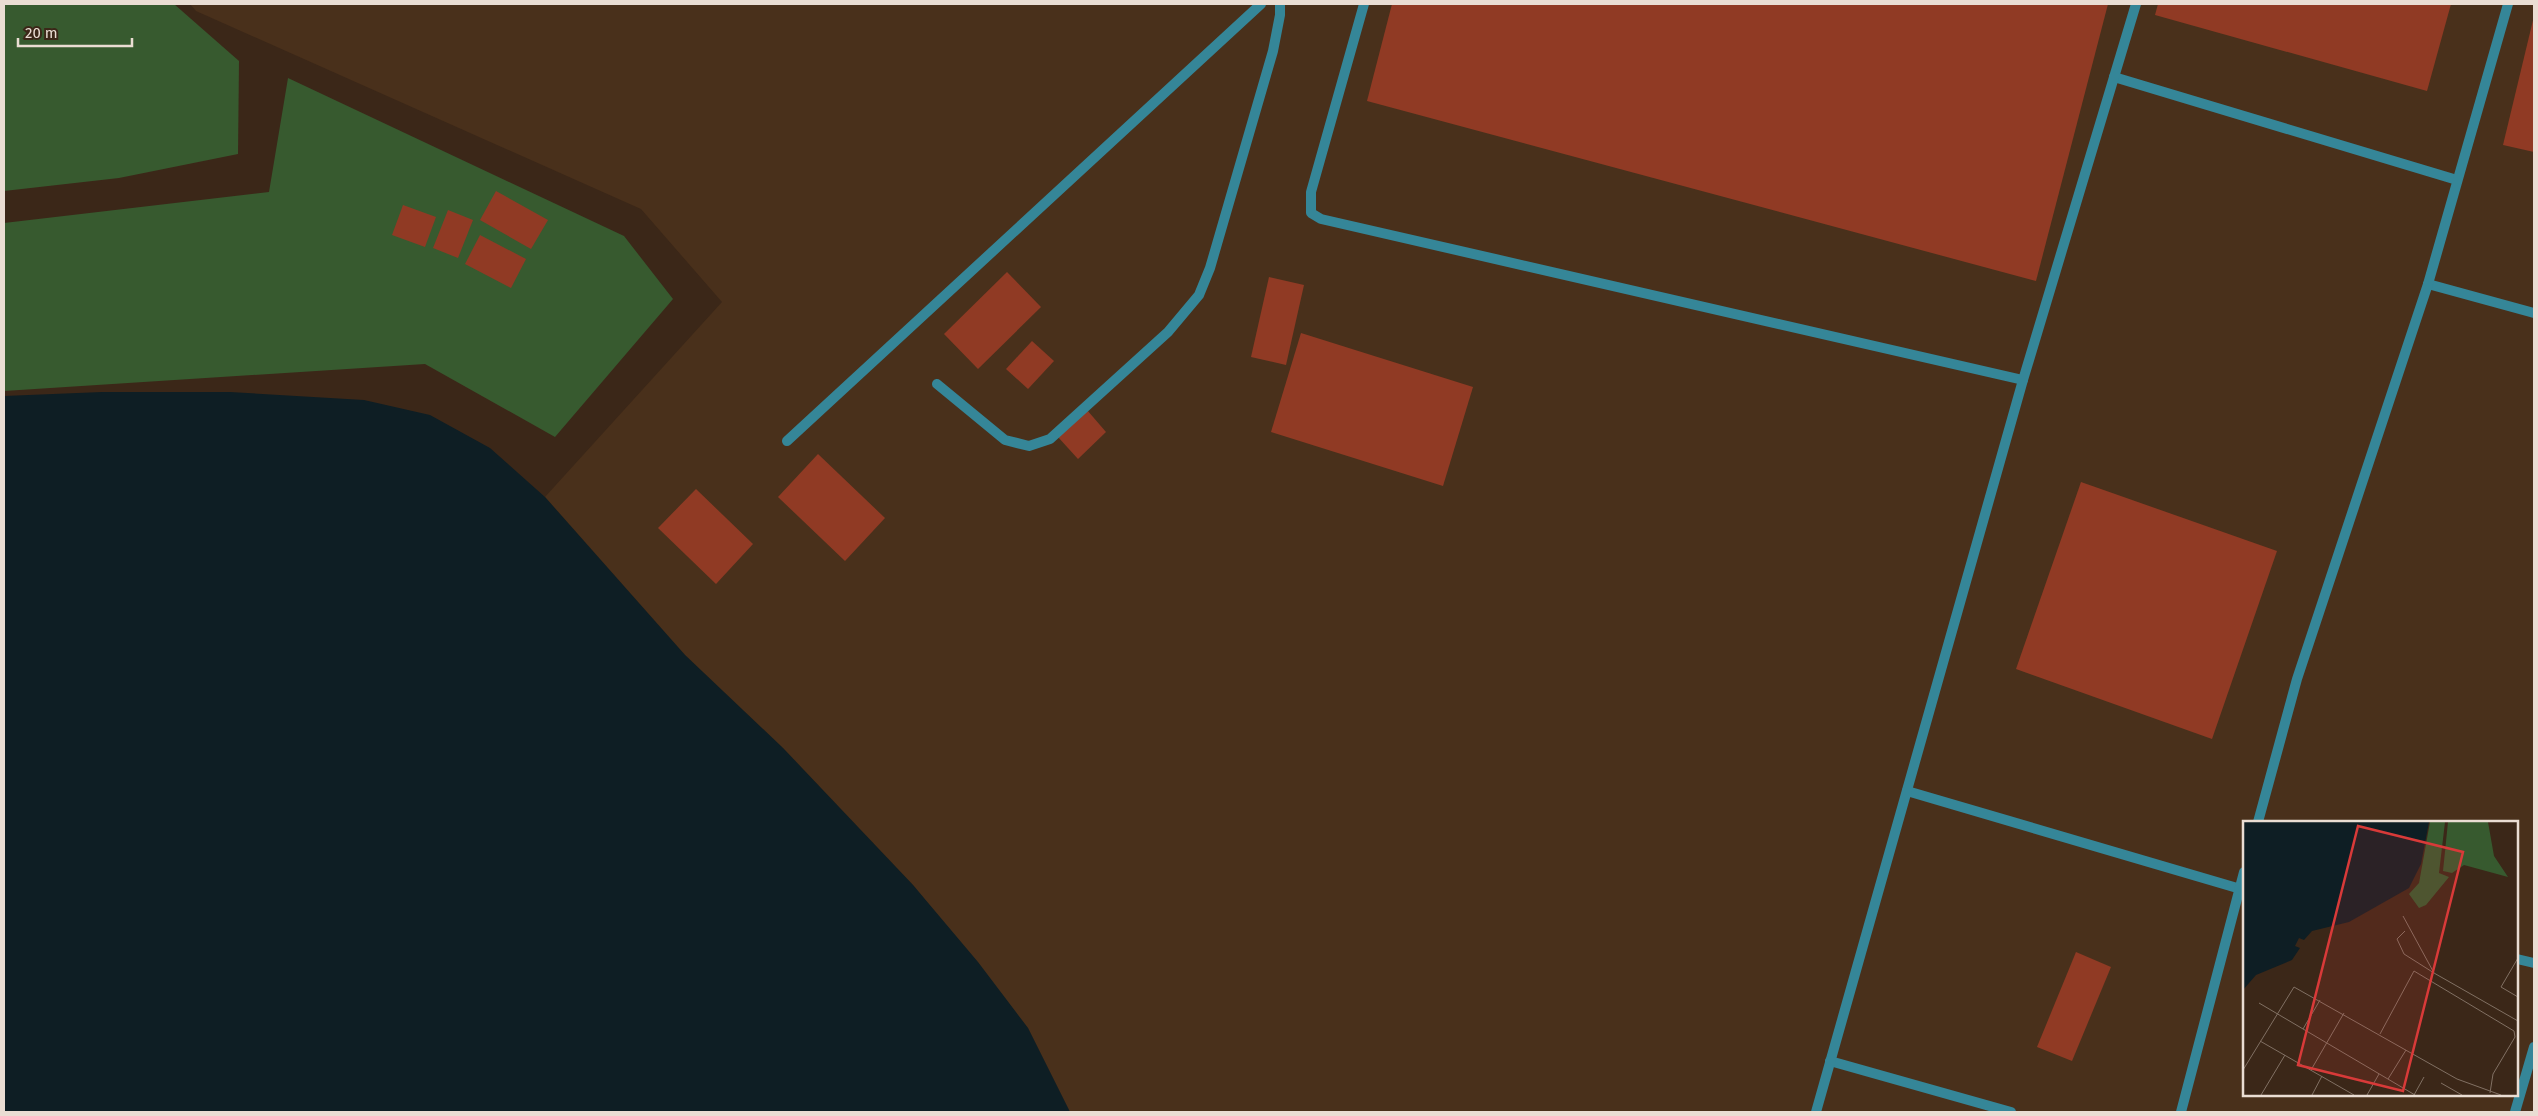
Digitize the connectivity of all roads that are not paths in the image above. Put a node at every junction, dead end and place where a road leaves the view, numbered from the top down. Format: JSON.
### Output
{"nodes":[{"id":1,"x":1261,"y":4,"type":"edge"},
{"id":2,"x":1280,"y":4,"type":"edge"},
{"id":3,"x":1364,"y":4,"type":"edge"},
{"id":4,"x":2136,"y":4,"type":"edge"},
{"id":5,"x":2508,"y":4,"type":"edge"},
{"id":6,"x":2114,"y":77,"type":"junction"},
{"id":7,"x":2457,"y":180,"type":"junction"},
{"id":8,"x":2428,"y":284,"type":"junction"},
{"id":9,"x":2534,"y":313,"type":"edge"},
{"id":10,"x":2024,"y":380,"type":"junction"},
{"id":11,"x":937,"y":384,"type":"dead end"},
{"id":12,"x":787,"y":441,"type":"dead end"},
{"id":13,"x":1907,"y":791,"type":"junction"},
{"id":14,"x":2258,"y":821,"type":"edge"},
{"id":15,"x":2242,"y":890,"type":"edge"},
{"id":16,"x":2518,"y":959,"type":"edge"},
{"id":17,"x":2534,"y":963,"type":"edge"},
{"id":18,"x":2534,"y":1047,"type":"edge"},
{"id":19,"x":1830,"y":1061,"type":"junction"},
{"id":20,"x":1816,"y":1112,"type":"edge"},
{"id":21,"x":2011,"y":1112,"type":"edge"},
{"id":22,"x":2181,"y":1112,"type":"edge"},
{"id":23,"x":2515,"y":1112,"type":"edge"}],
"edges":[{"from":1,"to":12,"type":"lane"},
{"from":2,"to":11,"type":"lane"},
{"from":3,"to":10,"type":"lane"},
{"from":4,"to":6,"type":"lane"},
{"from":5,"to":7,"type":"lane"},
{"from":6,"to":7,"type":"lane"},
{"from":6,"to":10,"type":"lane"},
{"from":7,"to":8,"type":"lane"},
{"from":8,"to":9,"type":"lane"},
{"from":8,"to":14,"type":"lane"},
{"from":10,"to":13,"type":"lane"},
{"from":13,"to":15,"type":"lane"},
{"from":13,"to":19,"type":"lane"},
{"from":15,"to":22,"type":"lane"},
{"from":16,"to":17,"type":"lane"},
{"from":18,"to":23,"type":"lane"},
{"from":19,"to":20,"type":"lane"},
{"from":19,"to":21,"type":"lane"}]}
